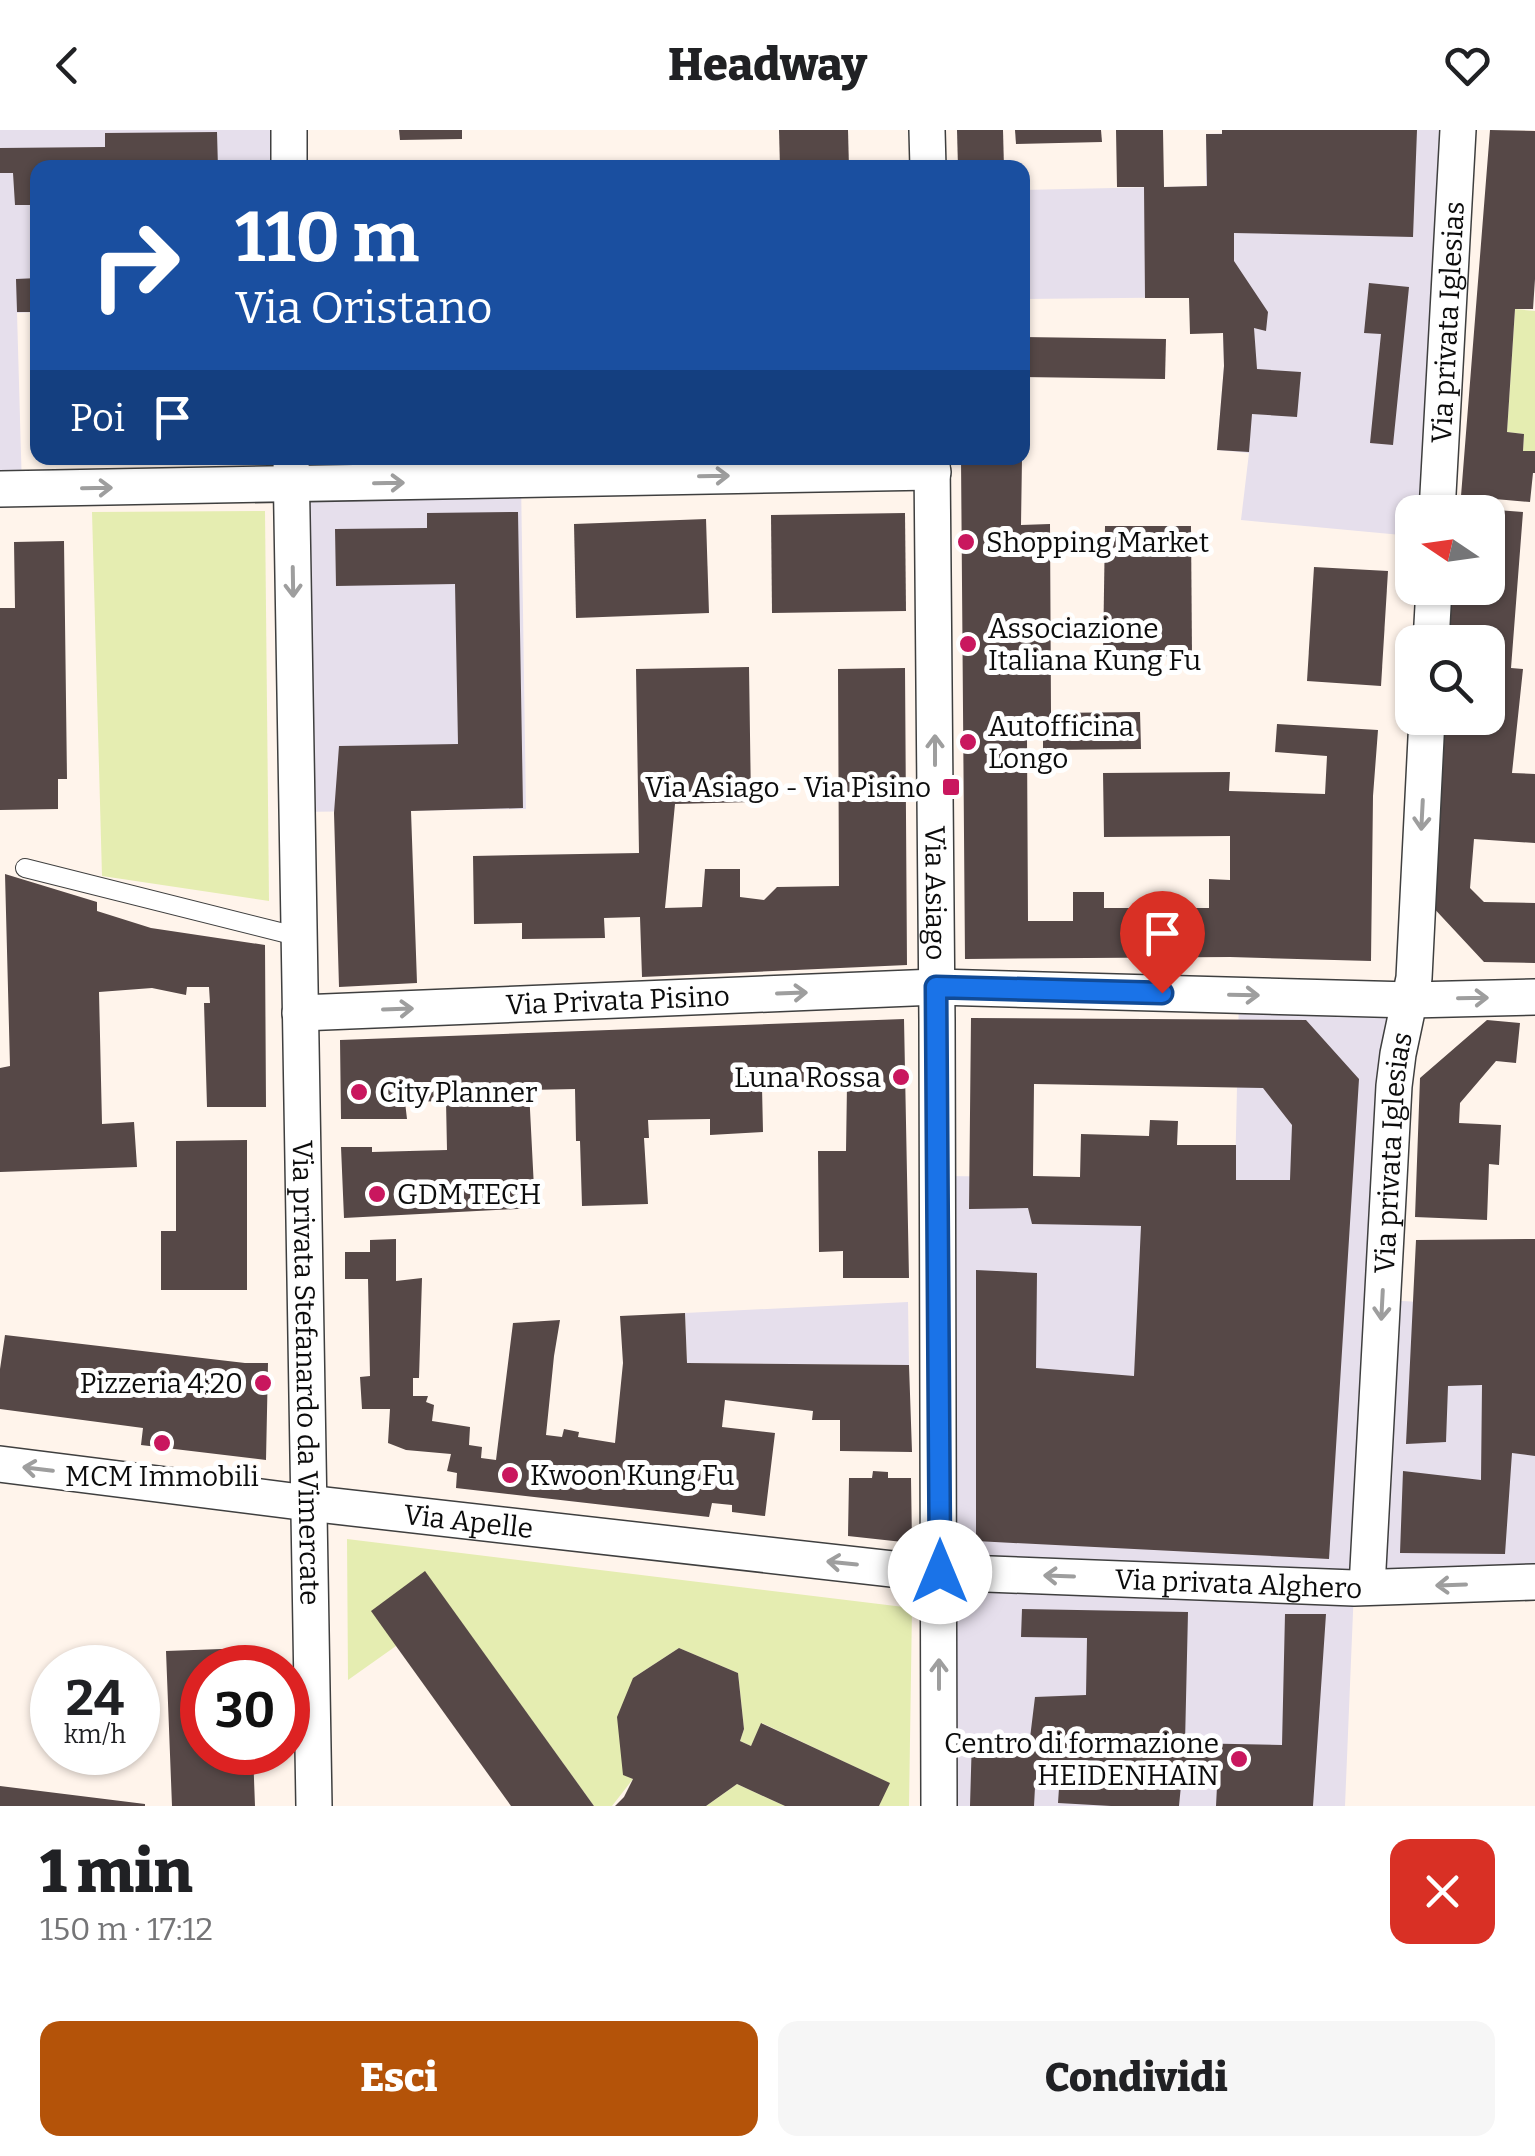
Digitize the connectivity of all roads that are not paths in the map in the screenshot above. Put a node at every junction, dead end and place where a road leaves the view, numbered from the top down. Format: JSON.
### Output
{"nodes":[{"id":1,"x":289,"y":130,"type":"edge"},
{"id":2,"x":927,"y":130,"type":"edge"},
{"id":3,"x":1458,"y":130,"type":"edge"},
{"id":4,"x":289,"y":160,"type":"edge"},
{"id":5,"x":928,"y":160,"type":"edge"},
{"id":6,"x":932,"y":465,"type":"edge"},
{"id":7,"x":291,"y":471,"type":"edge"},
{"id":8,"x":0,"y":489,"type":"edge"},
{"id":9,"x":1439,"y":495,"type":"edge"},
{"id":10,"x":1426,"y":735,"type":"edge"},
{"id":11,"x":24,"y":868,"type":"dead end"},
{"id":12,"x":300,"y":938,"type":"junction"},
{"id":13,"x":936,"y":987,"type":"junction"},
{"id":14,"x":1535,"y":997,"type":"edge"},
{"id":15,"x":1410,"y":1000,"type":"junction"},
{"id":16,"x":300,"y":1013,"type":"junction"},
{"id":17,"x":0,"y":1464,"type":"edge"},
{"id":18,"x":308,"y":1503,"type":"junction"},
{"id":19,"x":940,"y":1572,"type":"junction"},
{"id":20,"x":1535,"y":1582,"type":"edge"},
{"id":21,"x":1367,"y":1588,"type":"junction"},
{"id":22,"x":314,"y":1806,"type":"edge"},
{"id":23,"x":939,"y":1806,"type":"edge"}],
"edges":[{"from":1,"to":4,"type":"street"},
{"from":2,"to":5,"type":"street"},
{"from":3,"to":9,"type":"street","name":"Via privata Iglesias"},
{"from":7,"to":6,"type":"street","one_way":true},
{"from":13,"to":6,"type":"street","name":"Via Asiago","one_way":true},
{"from":8,"to":7,"type":"street","one_way":true},
{"from":7,"to":12,"type":"street","name":"Via privata Stefanardo da Vimercate","one_way":true},
{"from":10,"to":15,"type":"street","name":"Via privata Iglesias","one_way":true},
{"from":11,"to":12,"type":"lane"},
{"from":12,"to":16,"type":"street","name":"Via privata Stefanardo da Vimercate"},
{"from":13,"to":15,"type":"street","name":"Via Privata Pisino","one_way":true},
{"from":16,"to":13,"type":"street","name":"Via Privata Pisino","one_way":true},
{"from":13,"to":19,"type":"street","name":"Via Asiago"},
{"from":15,"to":14,"type":"street","name":"Via Privata Pisino","one_way":true},
{"from":15,"to":21,"type":"street","name":"Via privata Iglesias","one_way":true},
{"from":16,"to":18,"type":"street","name":"Via privata Stefanardo da Vimercate"},
{"from":18,"to":17,"type":"street","name":"Via Apelle","one_way":true},
{"from":19,"to":18,"type":"street","name":"Via Apelle","one_way":true},
{"from":18,"to":22,"type":"street","name":"Via privata Stefanardo da Vimercate"},
{"from":21,"to":19,"type":"street","name":"Via privata Alghero","one_way":true},
{"from":23,"to":19,"type":"street","name":"Via Asiago","one_way":true},
{"from":20,"to":21,"type":"street","name":"Via privata Alghero","one_way":true}]}
